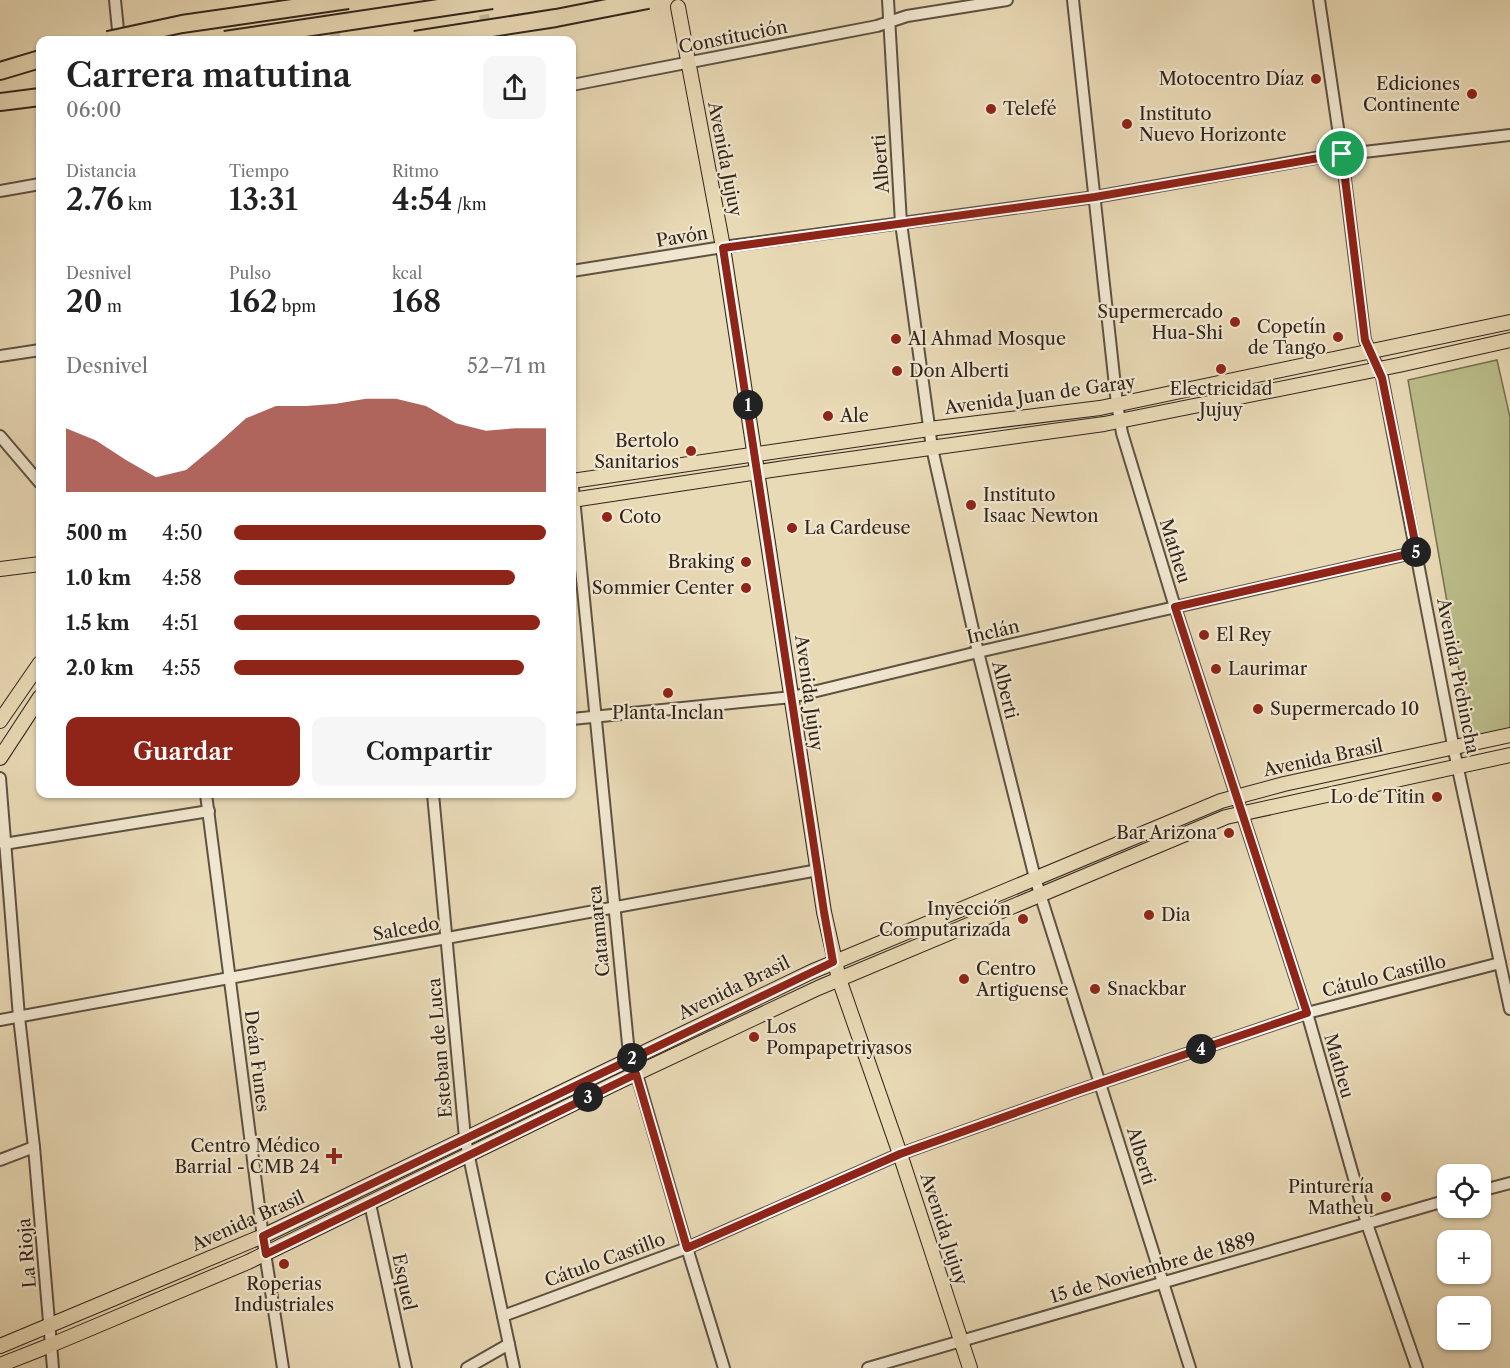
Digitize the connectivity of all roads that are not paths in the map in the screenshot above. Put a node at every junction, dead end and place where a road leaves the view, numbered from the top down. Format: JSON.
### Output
{"nodes":[{"id":1,"x":115,"y":0,"type":"edge"},
{"id":2,"x":348,"y":0,"type":"edge"},
{"id":3,"x":492,"y":0,"type":"edge"},
{"id":4,"x":648,"y":0,"type":"edge"},
{"id":5,"x":888,"y":0,"type":"edge"},
{"id":6,"x":1007,"y":0,"type":"edge"},
{"id":7,"x":1073,"y":0,"type":"edge"},
{"id":8,"x":1319,"y":0,"type":"edge"},
{"id":9,"x":678,"y":7,"type":"dead end"},
{"id":10,"x":889,"y":22,"type":"junction"},
{"id":11,"x":119,"y":36,"type":"edge"},
{"id":12,"x":126,"y":36,"type":"edge"},
{"id":13,"x":252,"y":36,"type":"edge"},
{"id":14,"x":441,"y":36,"type":"edge"},
{"id":15,"x":36,"y":60,"type":"edge"},
{"id":16,"x":689,"y":63,"type":"junction"},
{"id":17,"x":36,"y":68,"type":"edge"},
{"id":18,"x":0,"y":73,"type":"edge"},
{"id":19,"x":576,"y":84,"type":"edge"},
{"id":20,"x":36,"y":98,"type":"edge"},
{"id":21,"x":0,"y":102,"type":"edge"},
{"id":22,"x":36,"y":105,"type":"edge"},
{"id":23,"x":1510,"y":135,"type":"edge"},
{"id":24,"x":1342,"y":154,"type":"junction"},
{"id":25,"x":36,"y":185,"type":"edge"},
{"id":26,"x":0,"y":191,"type":"edge"},
{"id":27,"x":1095,"y":197,"type":"junction"},
{"id":28,"x":901,"y":223,"type":"junction"},
{"id":29,"x":723,"y":248,"type":"junction"},
{"id":30,"x":576,"y":270,"type":"edge"},
{"id":31,"x":1510,"y":321,"type":"edge"},
{"id":32,"x":1510,"y":340,"type":"edge"},
{"id":33,"x":36,"y":351,"type":"edge"},
{"id":34,"x":1370,"y":351,"type":"junction"},
{"id":35,"x":0,"y":356,"type":"edge"},
{"id":36,"x":1378,"y":369,"type":"junction"},
{"id":37,"x":1117,"y":404,"type":"junction"},
{"id":38,"x":1120,"y":421,"type":"junction"},
{"id":39,"x":929,"y":429,"type":"junction"},
{"id":40,"x":0,"y":436,"type":"edge"},
{"id":41,"x":932,"y":448,"type":"junction"},
{"id":42,"x":756,"y":454,"type":"junction"},
{"id":43,"x":758,"y":472,"type":"junction"},
{"id":44,"x":36,"y":478,"type":"edge"},
{"id":45,"x":576,"y":479,"type":"edge"},
{"id":46,"x":576,"y":500,"type":"edge"},
{"id":47,"x":576,"y":530,"type":"edge"},
{"id":48,"x":1417,"y":552,"type":"junction"},
{"id":49,"x":36,"y":564,"type":"edge"},
{"id":50,"x":0,"y":569,"type":"edge"},
{"id":51,"x":1175,"y":607,"type":"junction"},
{"id":52,"x":978,"y":652,"type":"junction"},
{"id":53,"x":36,"y":669,"type":"edge"},
{"id":54,"x":792,"y":697,"type":"junction"},
{"id":55,"x":36,"y":703,"type":"edge"},
{"id":56,"x":595,"y":717,"type":"junction"},
{"id":57,"x":576,"y":719,"type":"edge"},
{"id":58,"x":0,"y":721,"type":"edge"},
{"id":59,"x":1510,"y":735,"type":"edge"},
{"id":60,"x":1454,"y":748,"type":"junction"},
{"id":61,"x":1510,"y":755,"type":"edge"},
{"id":62,"x":0,"y":758,"type":"edge"},
{"id":63,"x":1458,"y":766,"type":"junction"},
{"id":64,"x":0,"y":778,"type":"edge"},
{"id":65,"x":1238,"y":795,"type":"junction"},
{"id":66,"x":206,"y":798,"type":"edge"},
{"id":67,"x":433,"y":798,"type":"edge"},
{"id":68,"x":208,"y":811,"type":"junction"},
{"id":69,"x":1242,"y":812,"type":"junction"},
{"id":70,"x":4,"y":844,"type":"junction"},
{"id":71,"x":818,"y":870,"type":"junction"},
{"id":72,"x":1035,"y":878,"type":"junction"},
{"id":73,"x":1040,"y":895,"type":"junction"},
{"id":74,"x":614,"y":908,"type":"junction"},
{"id":75,"x":447,"y":939,"type":"junction"},
{"id":76,"x":833,"y":962,"type":"junction"},
{"id":77,"x":1500,"y":963,"type":"junction"},
{"id":78,"x":230,"y":978,"type":"junction"},
{"id":79,"x":839,"y":979,"type":"junction"},
{"id":80,"x":1510,"y":1009,"type":"edge"},
{"id":81,"x":1307,"y":1013,"type":"junction"},
{"id":82,"x":19,"y":1017,"type":"junction"},
{"id":83,"x":0,"y":1020,"type":"edge"},
{"id":84,"x":632,"y":1058,"type":"junction"},
{"id":85,"x":636,"y":1074,"type":"junction"},
{"id":86,"x":1101,"y":1083,"type":"junction"},
{"id":87,"x":465,"y":1138,"type":"junction"},
{"id":88,"x":34,"y":1147,"type":"junction"},
{"id":89,"x":469,"y":1154,"type":"junction"},
{"id":90,"x":900,"y":1154,"type":"junction"},
{"id":91,"x":0,"y":1160,"type":"edge"},
{"id":92,"x":1510,"y":1183,"type":"edge"},
{"id":93,"x":1491,"y":1188,"type":"edge"},
{"id":94,"x":1437,"y":1203,"type":"edge"},
{"id":95,"x":369,"y":1204,"type":"junction"},
{"id":96,"x":1367,"y":1224,"type":"junction"},
{"id":97,"x":263,"y":1236,"type":"junction"},
{"id":98,"x":687,"y":1248,"type":"junction"},
{"id":99,"x":266,"y":1254,"type":"junction"},
{"id":100,"x":1163,"y":1282,"type":"junction"},
{"id":101,"x":503,"y":1316,"type":"junction"},
{"id":102,"x":50,"y":1326,"type":"junction"},
{"id":103,"x":961,"y":1340,"type":"junction"},
{"id":104,"x":509,"y":1344,"type":"junction"},
{"id":105,"x":51,"y":1345,"type":"junction"},
{"id":106,"x":0,"y":1346,"type":"edge"},
{"id":107,"x":0,"y":1365,"type":"edge"},
{"id":108,"x":53,"y":1368,"type":"edge"},
{"id":109,"x":283,"y":1368,"type":"edge"},
{"id":110,"x":406,"y":1368,"type":"edge"},
{"id":111,"x":467,"y":1368,"type":"edge"},
{"id":112,"x":514,"y":1368,"type":"edge"},
{"id":113,"x":724,"y":1368,"type":"edge"},
{"id":114,"x":868,"y":1368,"type":"edge"},
{"id":115,"x":970,"y":1368,"type":"edge"},
{"id":116,"x":1190,"y":1368,"type":"edge"},
{"id":117,"x":1417,"y":1368,"type":"edge"}],
"edges":[{"from":1,"to":11,"type":"street"},
{"from":2,"to":12,"type":"highway","bridge":true},
{"from":3,"to":13,"type":"highway","bridge":true},
{"from":4,"to":14,"type":"highway","bridge":true},
{"from":5,"to":10,"type":"street","name":"Alberti"},
{"from":6,"to":10,"type":"street","name":"Constitución"},
{"from":7,"to":27,"type":"street","name":"Matheu"},
{"from":8,"to":24,"type":"street","name":"Avenida Pichincha"},
{"from":9,"to":16,"type":"main road","name":"Avenida Jujuy"},
{"from":10,"to":16,"type":"street","name":"Constitución"},
{"from":10,"to":28,"type":"street","name":"Alberti"},
{"from":15,"to":18,"type":"highway"},
{"from":16,"to":19,"type":"street","name":"Constitución"},
{"from":16,"to":29,"type":"main road","name":"Avenida Jujuy"},
{"from":17,"to":18,"type":"highway"},
{"from":20,"to":21,"type":"highway"},
{"from":21,"to":22,"type":"highway"},
{"from":23,"to":24,"type":"street","name":"Pavón"},
{"from":24,"to":27,"type":"street","name":"Pavón"},
{"from":24,"to":34,"type":"street","name":"Avenida Pichincha"},
{"from":25,"to":26,"type":"street"},
{"from":27,"to":28,"type":"street","name":"Pavón"},
{"from":27,"to":37,"type":"street","name":"Matheu"},
{"from":28,"to":29,"type":"street","name":"Pavón"},
{"from":28,"to":39,"type":"street","name":"Alberti"},
{"from":29,"to":30,"type":"street","name":"Pavón"},
{"from":29,"to":42,"type":"main road","name":"Avenida Jujuy"},
{"from":31,"to":34,"type":"main road","name":"Avenida Juan de Garay"},
{"from":32,"to":36,"type":"main road","name":"Avenida Juan de Garay"},
{"from":33,"to":35,"type":"street"},
{"from":34,"to":36,"type":"street","name":"Avenida Pichincha"},
{"from":34,"to":37,"type":"main road","name":"Avenida Juan de Garay"},
{"from":36,"to":38,"type":"main road","name":"Avenida Juan de Garay"},
{"from":36,"to":48,"type":"street","name":"Avenida Pichincha"},
{"from":37,"to":38,"type":"street","name":"Matheu"},
{"from":37,"to":39,"type":"main road","name":"Avenida Juan de Garay"},
{"from":38,"to":41,"type":"main road","name":"Avenida Juan de Garay"},
{"from":38,"to":51,"type":"street","name":"Matheu"},
{"from":39,"to":41,"type":"street","name":"Alberti"},
{"from":39,"to":42,"type":"main road","name":"Avenida Juan de Garay"},
{"from":40,"to":44,"type":"street"},
{"from":41,"to":43,"type":"main road","name":"Avenida Juan de Garay"},
{"from":41,"to":52,"type":"street","name":"Alberti"},
{"from":42,"to":43,"type":"main road","name":"Avenida Jujuy"},
{"from":42,"to":45,"type":"main road","name":"Avenida Juan de Garay"},
{"from":43,"to":46,"type":"main road","name":"Avenida Juan de Garay"},
{"from":43,"to":54,"type":"main road","name":"Avenida Jujuy"},
{"from":47,"to":56,"type":"street","name":"Catamarca"},
{"from":48,"to":51,"type":"street","name":"Inclán"},
{"from":48,"to":60,"type":"street","name":"Avenida Pichincha"},
{"from":49,"to":50,"type":"main road"},
{"from":51,"to":52,"type":"street","name":"Inclán"},
{"from":51,"to":65,"type":"street","name":"Matheu"},
{"from":52,"to":54,"type":"street","name":"Inclán"},
{"from":52,"to":72,"type":"street","name":"Alberti"},
{"from":53,"to":58,"type":"main road"},
{"from":54,"to":56,"type":"street","name":"Inclán"},
{"from":54,"to":71,"type":"main road","name":"Avenida Jujuy"},
{"from":55,"to":62,"type":"main road"},
{"from":56,"to":57,"type":"street","name":"Inclán"},
{"from":56,"to":74,"type":"street","name":"Catamarca"},
{"from":59,"to":60,"type":"main road","name":"Avenida Brasil"},
{"from":60,"to":63,"type":"street","name":"Avenida Pichincha"},
{"from":60,"to":65,"type":"main road","name":"Avenida Brasil"},
{"from":61,"to":63,"type":"main road","name":"Avenida Brasil"},
{"from":63,"to":69,"type":"main road","name":"Avenida Brasil"},
{"from":63,"to":77,"type":"street","name":"Avenida Pichincha"},
{"from":64,"to":70,"type":"street","name":"La Rioja"},
{"from":65,"to":69,"type":"street","name":"Matheu"},
{"from":65,"to":72,"type":"main road","name":"Avenida Brasil"},
{"from":66,"to":68,"type":"street","name":"Deán Funes"},
{"from":67,"to":75,"type":"street","name":"Esteban de Luca"},
{"from":68,"to":70,"type":"street"},
{"from":68,"to":78,"type":"street","name":"Deán Funes"},
{"from":69,"to":73,"type":"main road","name":"Avenida Brasil"},
{"from":69,"to":81,"type":"street","name":"Matheu"},
{"from":70,"to":82,"type":"street","name":"La Rioja"},
{"from":71,"to":74,"type":"street","name":"Salcedo"},
{"from":71,"to":76,"type":"main road","name":"Avenida Jujuy"},
{"from":72,"to":73,"type":"street","name":"Alberti"},
{"from":72,"to":76,"type":"main road","name":"Avenida Brasil"},
{"from":73,"to":79,"type":"main road","name":"Avenida Brasil"},
{"from":73,"to":86,"type":"street","name":"Alberti"},
{"from":74,"to":75,"type":"street","name":"Salcedo"},
{"from":74,"to":84,"type":"street","name":"Catamarca"},
{"from":75,"to":78,"type":"street","name":"Salcedo"},
{"from":75,"to":87,"type":"street","name":"Esteban de Luca"},
{"from":76,"to":79,"type":"main road","name":"Avenida Jujuy"},
{"from":76,"to":84,"type":"main road","name":"Avenida Brasil"},
{"from":77,"to":80,"type":"street","name":"Avenida Pichincha"},
{"from":77,"to":81,"type":"street","name":"Cátulo Castillo"},
{"from":78,"to":82,"type":"street","name":"Salcedo"},
{"from":78,"to":97,"type":"street","name":"Deán Funes"},
{"from":79,"to":85,"type":"main road","name":"Avenida Brasil"},
{"from":79,"to":90,"type":"main road","name":"Avenida Jujuy"},
{"from":81,"to":86,"type":"street","name":"Cátulo Castillo"},
{"from":81,"to":96,"type":"street","name":"Matheu"},
{"from":82,"to":83,"type":"street","name":"Salcedo"},
{"from":82,"to":88,"type":"street","name":"La Rioja"},
{"from":84,"to":85,"type":"street","name":"Catamarca"},
{"from":84,"to":87,"type":"main road","name":"Avenida Brasil"},
{"from":85,"to":89,"type":"main road","name":"Avenida Brasil"},
{"from":85,"to":98,"type":"street","name":"Catamarca"},
{"from":86,"to":90,"type":"street","name":"Cátulo Castillo"},
{"from":86,"to":100,"type":"street","name":"Alberti"},
{"from":87,"to":89,"type":"street","name":"Esteban de Luca"},
{"from":87,"to":97,"type":"main road","name":"Avenida Brasil"},
{"from":88,"to":91,"type":"street"},
{"from":88,"to":102,"type":"street","name":"La Rioja"},
{"from":89,"to":95,"type":"main road","name":"Avenida Brasil"},
{"from":89,"to":101,"type":"street","name":"Esteban de Luca"},
{"from":90,"to":98,"type":"street","name":"Cátulo Castillo"},
{"from":90,"to":103,"type":"main road","name":"Avenida Jujuy"},
{"from":92,"to":93,"type":"street"},
{"from":94,"to":96,"type":"street","name":"15 de Noviembre de 1889"},
{"from":95,"to":99,"type":"main road","name":"Avenida Brasil"},
{"from":95,"to":110,"type":"street","name":"Esquel"},
{"from":96,"to":100,"type":"street","name":"15 de Noviembre de 1889"},
{"from":96,"to":117,"type":"street","name":"Matheu"},
{"from":97,"to":99,"type":"street","name":"Deán Funes"},
{"from":97,"to":102,"type":"main road","name":"Avenida Brasil"},
{"from":98,"to":101,"type":"street","name":"Cátulo Castillo"},
{"from":98,"to":113,"type":"street","name":"Catamarca"},
{"from":99,"to":105,"type":"main road","name":"Avenida Brasil"},
{"from":99,"to":109,"type":"street","name":"Deán Funes"},
{"from":100,"to":103,"type":"street","name":"15 de Noviembre de 1889"},
{"from":100,"to":116,"type":"street","name":"Alberti"},
{"from":101,"to":104,"type":"street","name":"Esteban de Luca"},
{"from":102,"to":105,"type":"street","name":"La Rioja"},
{"from":102,"to":106,"type":"main road","name":"Avenida Brasil"},
{"from":103,"to":114,"type":"street","name":"15 de Noviembre de 1889"},
{"from":103,"to":115,"type":"main road","name":"Avenida Jujuy"},
{"from":104,"to":111,"type":"street"},
{"from":104,"to":112,"type":"street","name":"Esteban de Luca"},
{"from":105,"to":107,"type":"main road","name":"Avenida Brasil"},
{"from":105,"to":108,"type":"street","name":"La Rioja"}]}
